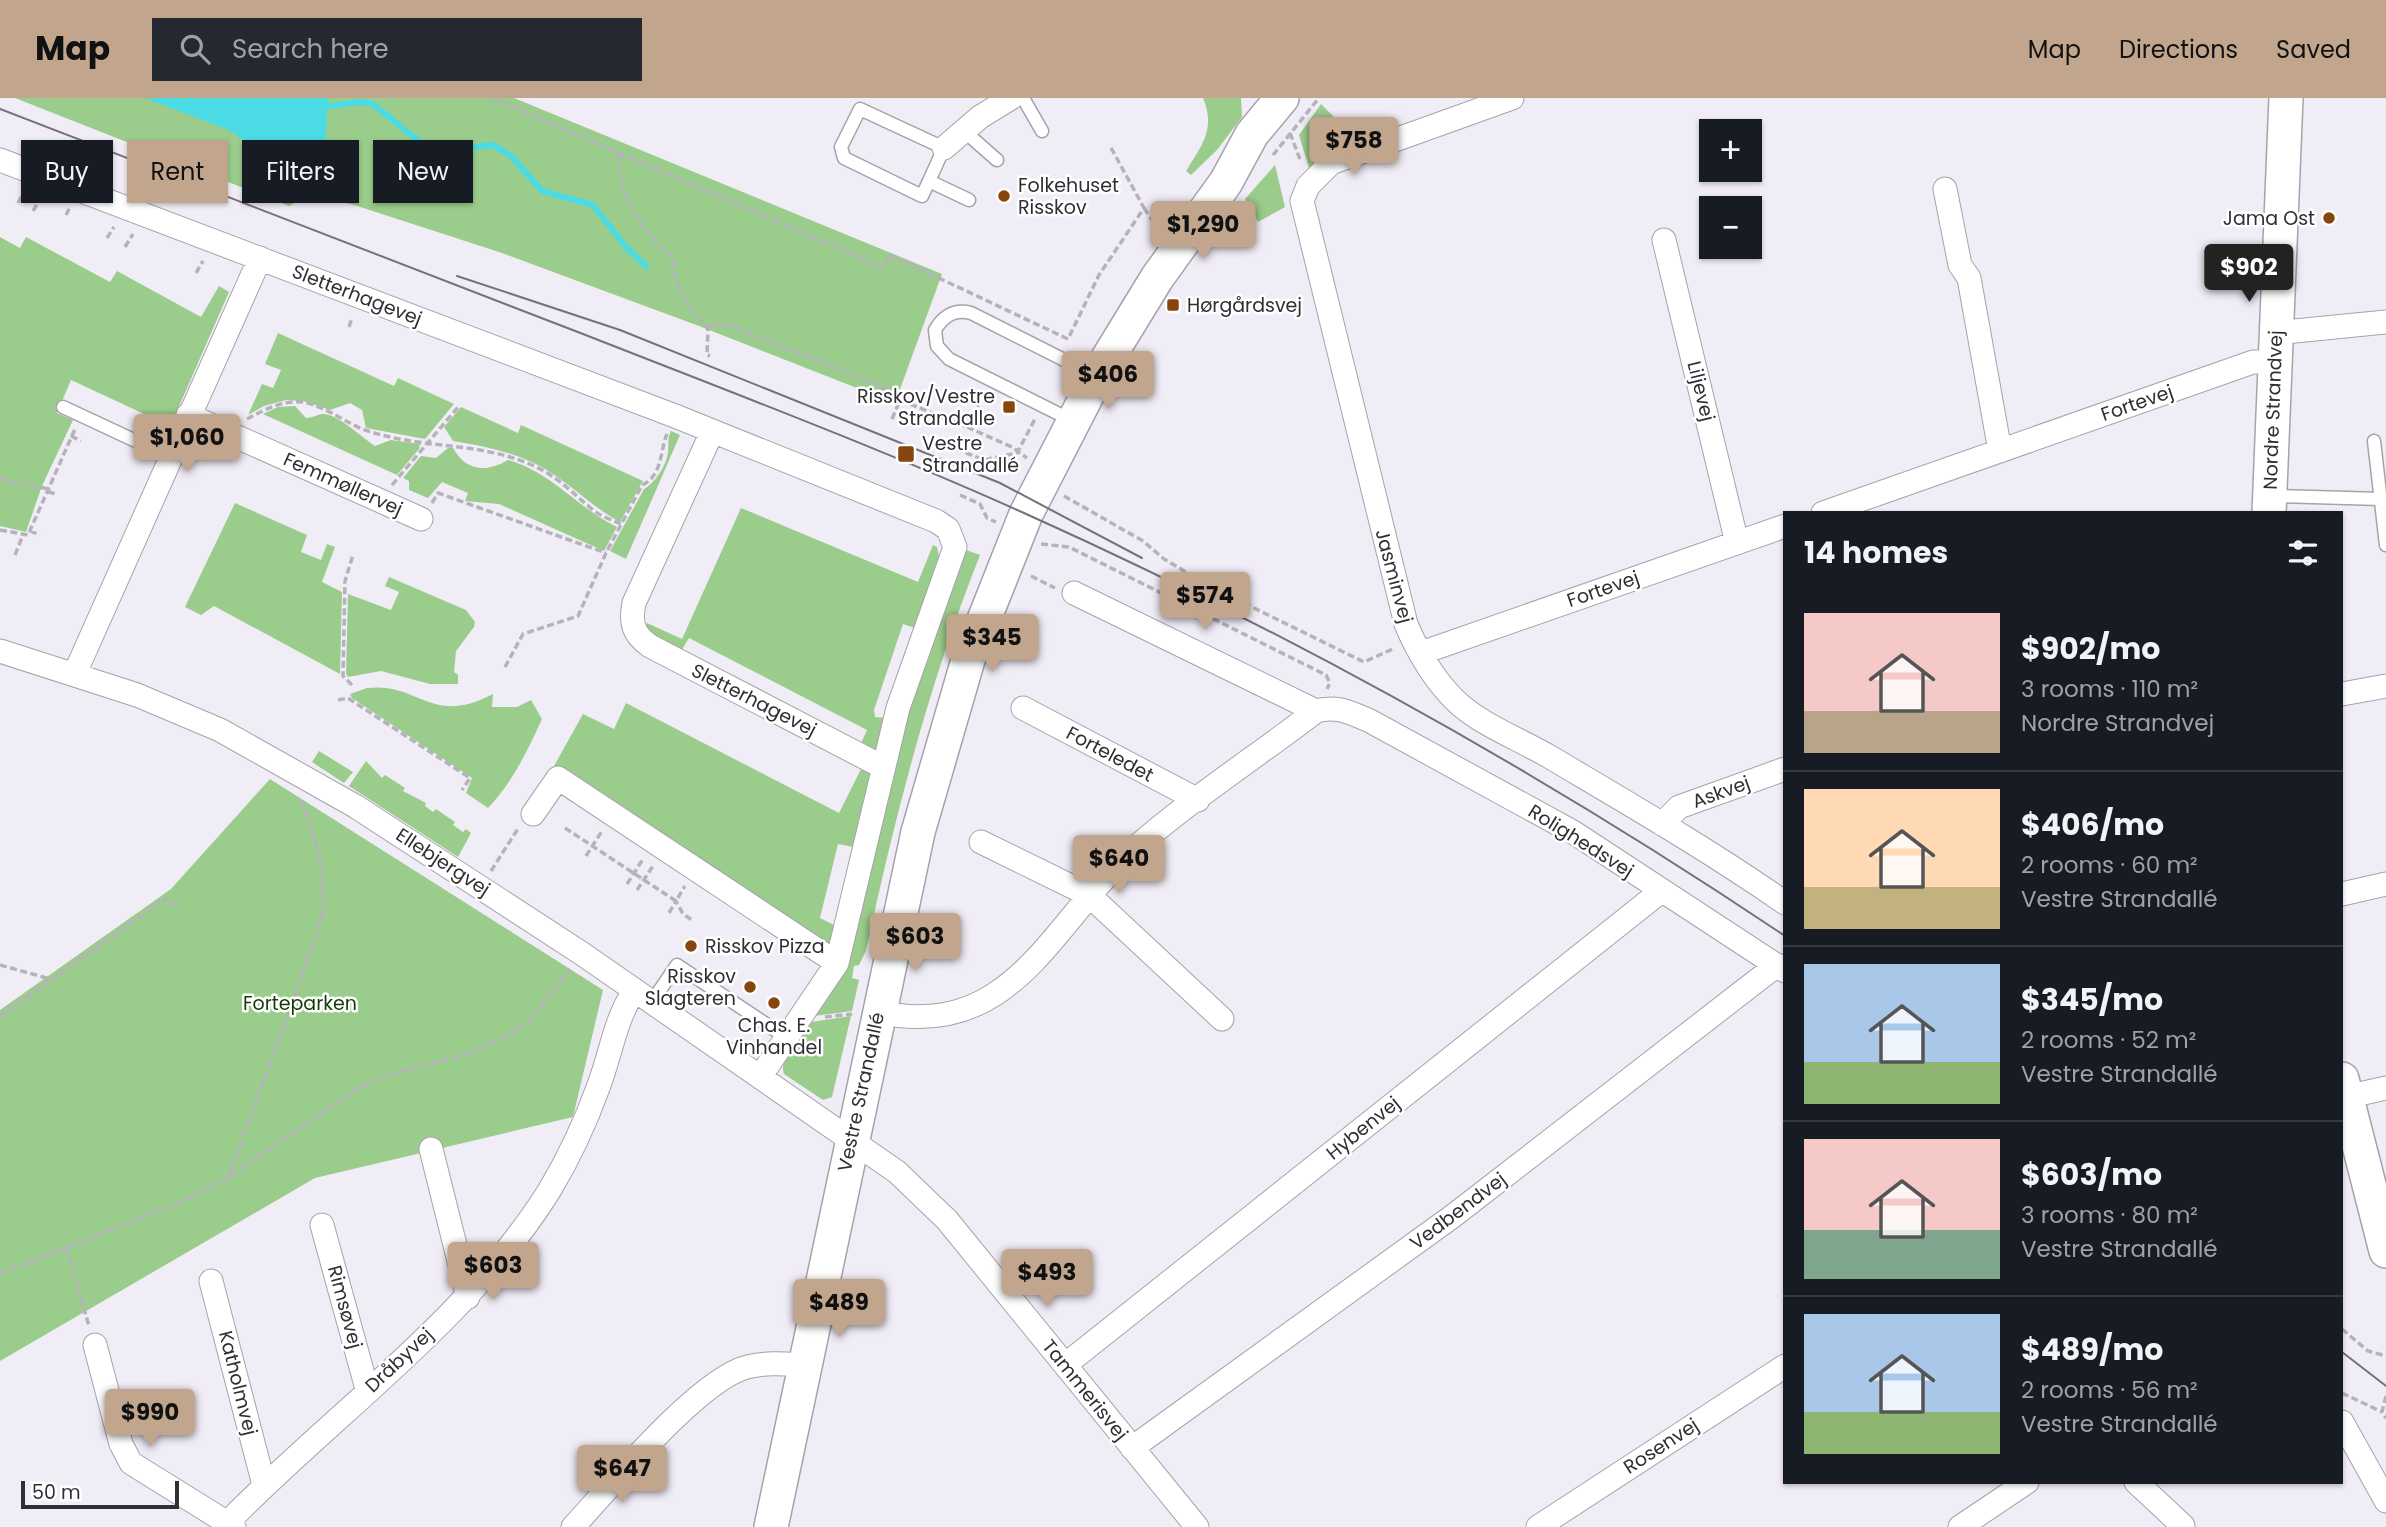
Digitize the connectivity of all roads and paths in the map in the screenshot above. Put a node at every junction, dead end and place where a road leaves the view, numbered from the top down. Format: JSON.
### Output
{"nodes":[{"id":1,"x":493,"y":98,"type":"edge"},
{"id":2,"x":1011,"y":98,"type":"edge"},
{"id":3,"x":1023,"y":98,"type":"edge"},
{"id":4,"x":1512,"y":98,"type":"edge"},
{"id":5,"x":2286,"y":98,"type":"edge"},
{"id":6,"x":1291,"y":99,"type":"edge"},
{"id":7,"x":964,"y":131,"type":"junction"},
{"id":8,"x":1042,"y":131,"type":"dead end"},
{"id":9,"x":1291,"y":134,"type":"dead end"},
{"id":10,"x":1110,"y":146,"type":"dead end"},
{"id":11,"x":944,"y":148,"type":"junction"},
{"id":12,"x":618,"y":152,"type":"junction"},
{"id":13,"x":0,"y":160,"type":"edge"},
{"id":14,"x":997,"y":160,"type":"dead end"},
{"id":15,"x":929,"y":181,"type":"junction"},
{"id":16,"x":1308,"y":186,"type":"junction"},
{"id":17,"x":1945,"y":190,"type":"dead end"},
{"id":18,"x":969,"y":200,"type":"dead end"},
{"id":19,"x":1144,"y":208,"type":"junction"},
{"id":20,"x":1162,"y":231,"type":"dead end"},
{"id":21,"x":1664,"y":240,"type":"dead end"},
{"id":22,"x":260,"y":258,"type":"junction"},
{"id":23,"x":2386,"y":322,"type":"edge"},
{"id":24,"x":705,"y":326,"type":"junction"},
{"id":25,"x":2275,"y":348,"type":"junction"},
{"id":26,"x":710,"y":356,"type":"dead end"},
{"id":27,"x":1097,"y":376,"type":"junction"},
{"id":28,"x":991,"y":380,"type":"junction"},
{"id":29,"x":900,"y":400,"type":"junction"},
{"id":30,"x":1042,"y":405,"type":"junction"},
{"id":31,"x":458,"y":406,"type":"dead end"},
{"id":32,"x":63,"y":407,"type":"dead end"},
{"id":33,"x":81,"y":415,"type":"junction"},
{"id":34,"x":188,"y":415,"type":"junction"},
{"id":35,"x":675,"y":416,"type":"junction"},
{"id":36,"x":892,"y":419,"type":"dead end"},
{"id":37,"x":1072,"y":420,"type":"junction"},
{"id":38,"x":239,"y":423,"type":"dead end"},
{"id":39,"x":967,"y":427,"type":"junction"},
{"id":40,"x":712,"y":432,"type":"junction"},
{"id":41,"x":71,"y":436,"type":"junction"},
{"id":42,"x":81,"y":441,"type":"dead end"},
{"id":43,"x":2374,"y":441,"type":"dead end"},
{"id":44,"x":428,"y":442,"type":"junction"},
{"id":45,"x":946,"y":445,"type":"dead end"},
{"id":46,"x":2000,"y":451,"type":"junction"},
{"id":47,"x":1017,"y":453,"type":"junction"},
{"id":48,"x":170,"y":457,"type":"junction"},
{"id":49,"x":1044,"y":476,"type":"junction"},
{"id":50,"x":0,"y":479,"type":"edge"},
{"id":51,"x":48,"y":490,"type":"junction"},
{"id":52,"x":57,"y":495,"type":"dead end"},
{"id":53,"x":960,"y":495,"type":"dead end"},
{"id":54,"x":2381,"y":499,"type":"junction"},
{"id":55,"x":380,"y":500,"type":"junction"},
{"id":56,"x":2270,"y":504,"type":"edge"},
{"id":57,"x":1829,"y":511,"type":"edge"},
{"id":58,"x":421,"y":519,"type":"joint"},
{"id":59,"x":621,"y":524,"type":"junction"},
{"id":60,"x":1783,"y":527,"type":"edge"},
{"id":61,"x":0,"y":530,"type":"edge"},
{"id":62,"x":30,"y":531,"type":"junction"},
{"id":63,"x":1018,"y":533,"type":"junction"},
{"id":64,"x":23,"y":534,"type":"junction"},
{"id":65,"x":40,"y":535,"type":"dead end"},
{"id":66,"x":1737,"y":542,"type":"junction"},
{"id":67,"x":2386,"y":545,"type":"edge"},
{"id":68,"x":606,"y":553,"type":"junction"},
{"id":69,"x":15,"y":555,"type":"dead end"},
{"id":70,"x":353,"y":555,"type":"dead end"},
{"id":71,"x":1005,"y":564,"type":"junction"},
{"id":72,"x":1074,"y":593,"type":"joint"},
{"id":73,"x":1417,"y":646,"type":"junction"},
{"id":74,"x":0,"y":651,"type":"edge"},
{"id":75,"x":505,"y":667,"type":"dead end"},
{"id":76,"x":75,"y":673,"type":"junction"},
{"id":77,"x":352,"y":685,"type":"dead end"},
{"id":78,"x":2386,"y":686,"type":"edge"},
{"id":79,"x":2343,"y":694,"type":"edge"},
{"id":80,"x":338,"y":700,"type":"dead end"},
{"id":81,"x":1023,"y":708,"type":"dead end"},
{"id":82,"x":1341,"y":709,"type":"junction"},
{"id":83,"x":1316,"y":711,"type":"junction"},
{"id":84,"x":883,"y":767,"type":"junction"},
{"id":85,"x":1783,"y":770,"type":"edge"},
{"id":86,"x":296,"y":771,"type":"junction"},
{"id":87,"x":462,"y":790,"type":"dead end"},
{"id":88,"x":1198,"y":800,"type":"junction"},
{"id":89,"x":534,"y":814,"type":"dead end"},
{"id":90,"x":613,"y":814,"type":"junction"},
{"id":91,"x":1662,"y":824,"type":"junction"},
{"id":92,"x":565,"y":828,"type":"dead end"},
{"id":93,"x":514,"y":832,"type":"dead end"},
{"id":94,"x":981,"y":842,"type":"dead end"},
{"id":95,"x":659,"y":845,"type":"junction"},
{"id":96,"x":592,"y":846,"type":"junction"},
{"id":97,"x":586,"y":856,"type":"dead end"},
{"id":98,"x":696,"y":869,"type":"junction"},
{"id":99,"x":633,"y":873,"type":"junction"},
{"id":100,"x":644,"y":880,"type":"junction"},
{"id":101,"x":627,"y":884,"type":"dead end"},
{"id":102,"x":2386,"y":884,"type":"edge"},
{"id":103,"x":481,"y":888,"type":"junction"},
{"id":104,"x":637,"y":890,"type":"dead end"},
{"id":105,"x":1660,"y":892,"type":"junction"},
{"id":106,"x":2343,"y":894,"type":"edge"},
{"id":107,"x":1089,"y":895,"type":"junction"},
{"id":108,"x":676,"y":901,"type":"junction"},
{"id":109,"x":1783,"y":902,"type":"edge"},
{"id":110,"x":182,"y":908,"type":"dead end"},
{"id":111,"x":669,"y":912,"type":"dead end"},
{"id":112,"x":692,"y":920,"type":"dead end"},
{"id":113,"x":581,"y":954,"type":"junction"},
{"id":114,"x":837,"y":963,"type":"junction"},
{"id":115,"x":0,"y":965,"type":"edge"},
{"id":116,"x":1781,"y":968,"type":"edge"},
{"id":117,"x":54,"y":980,"type":"junction"},
{"id":118,"x":643,"y":997,"type":"junction"},
{"id":119,"x":804,"y":1013,"type":"junction"},
{"id":120,"x":869,"y":1014,"type":"junction"},
{"id":121,"x":0,"y":1016,"type":"edge"},
{"id":122,"x":1222,"y":1019,"type":"dead end"},
{"id":123,"x":787,"y":1038,"type":"junction"},
{"id":124,"x":760,"y":1077,"type":"junction"},
{"id":125,"x":2344,"y":1088,"type":"edge"},
{"id":126,"x":2386,"y":1088,"type":"edge"},
{"id":127,"x":850,"y":1139,"type":"junction"},
{"id":128,"x":432,"y":1149,"type":"dead end"},
{"id":129,"x":228,"y":1178,"type":"junction"},
{"id":130,"x":322,"y":1224,"type":"dead end"},
{"id":131,"x":66,"y":1247,"type":"junction"},
{"id":132,"x":2386,"y":1251,"type":"edge"},
{"id":133,"x":0,"y":1274,"type":"edge"},
{"id":134,"x":211,"y":1281,"type":"dead end"},
{"id":135,"x":468,"y":1297,"type":"junction"},
{"id":136,"x":2343,"y":1330,"type":"edge"},
{"id":137,"x":95,"y":1345,"type":"joint"},
{"id":138,"x":2386,"y":1356,"type":"edge"},
{"id":139,"x":807,"y":1365,"type":"junction"},
{"id":140,"x":1065,"y":1365,"type":"junction"},
{"id":141,"x":1783,"y":1367,"type":"edge"},
{"id":142,"x":367,"y":1389,"type":"junction"},
{"id":143,"x":2343,"y":1393,"type":"edge"},
{"id":144,"x":2386,"y":1396,"type":"edge"},
{"id":145,"x":2382,"y":1412,"type":"junction"},
{"id":146,"x":2386,"y":1418,"type":"edge"},
{"id":147,"x":2343,"y":1424,"type":"edge"},
{"id":148,"x":1132,"y":1448,"type":"junction"},
{"id":149,"x":2024,"y":1484,"type":"edge"},
{"id":150,"x":2138,"y":1484,"type":"edge"},
{"id":151,"x":264,"y":1485,"type":"junction"},
{"id":152,"x":2386,"y":1501,"type":"edge"},
{"id":153,"x":231,"y":1524,"type":"edge"},
{"id":154,"x":2183,"y":1526,"type":"edge"},
{"id":155,"x":573,"y":1527,"type":"edge"},
{"id":156,"x":771,"y":1527,"type":"edge"},
{"id":157,"x":1197,"y":1527,"type":"edge"},
{"id":158,"x":1538,"y":1527,"type":"edge"},
{"id":159,"x":1960,"y":1527,"type":"edge"}],
"edges":[{"from":1,"to":12,"type":"path"},
{"from":2,"to":7,"type":"street"},
{"from":3,"to":8,"type":"lane"},
{"from":4,"to":16,"type":"street"},
{"from":5,"to":25,"type":"street","name":"Nordre Strandvej"},
{"from":6,"to":27,"type":"street","name":"Vestre Strandallé"},
{"from":7,"to":11,"type":"street"},
{"from":7,"to":14,"type":"lane"},
{"from":9,"to":16,"type":"path"},
{"from":10,"to":19,"type":"path"},
{"from":11,"to":15,"type":"lane"},
{"from":11,"to":15,"type":"lane"},
{"from":12,"to":19,"type":"path"},
{"from":12,"to":24,"type":"path"},
{"from":13,"to":22,"type":"street","name":"Sletterhagevej"},
{"from":15,"to":18,"type":"lane"},
{"from":16,"to":73,"type":"street","name":"Jasminvej"},
{"from":17,"to":46,"type":"street"},
{"from":19,"to":20,"type":"path"},
{"from":21,"to":66,"type":"street","name":"Liljevej"},
{"from":22,"to":34,"type":"street"},
{"from":22,"to":35,"type":"street","name":"Sletterhagevej"},
{"from":23,"to":25,"type":"street","name":"Fortevej"},
{"from":24,"to":26,"type":"path"},
{"from":24,"to":29,"type":"path"},
{"from":25,"to":46,"type":"street","name":"Fortevej"},
{"from":25,"to":56,"type":"street","name":"Nordre Strandvej"},
{"from":27,"to":28,"type":"lane"},
{"from":27,"to":37,"type":"street","name":"Vestre Strandallé"},
{"from":28,"to":30,"type":"lane"},
{"from":28,"to":39,"type":"path"},
{"from":29,"to":36,"type":"path"},
{"from":29,"to":39,"type":"path"},
{"from":30,"to":37,"type":"lane"},
{"from":30,"to":47,"type":"path"},
{"from":31,"to":44,"type":"path"},
{"from":32,"to":33,"type":"lane"},
{"from":33,"to":41,"type":"path"},
{"from":33,"to":48,"type":"lane"},
{"from":34,"to":48,"type":"street"},
{"from":34,"to":55,"type":"street","name":"Femmøllervej"},
{"from":35,"to":40,"type":"street","name":"Sletterhagevej"},
{"from":35,"to":59,"type":"path"},
{"from":37,"to":49,"type":"street","name":"Vestre Strandallé"},
{"from":38,"to":44,"type":"path"},
{"from":39,"to":47,"type":"path"},
{"from":40,"to":84,"type":"street","name":"Sletterhagevej"},
{"from":40,"to":84,"type":"street","name":"Sletterhagevej"},
{"from":41,"to":42,"type":"path"},
{"from":41,"to":51,"type":"path"},
{"from":43,"to":54,"type":"lane"},
{"from":44,"to":55,"type":"path"},
{"from":44,"to":59,"type":"path"},
{"from":45,"to":47,"type":"path"},
{"from":46,"to":57,"type":"street","name":"Fortevej"},
{"from":47,"to":49,"type":"path"},
{"from":48,"to":76,"type":"street"},
{"from":49,"to":63,"type":"street","name":"Vestre Strandallé"},
{"from":49,"to":73,"type":"path"},
{"from":50,"to":51,"type":"path"},
{"from":51,"to":52,"type":"path"},
{"from":51,"to":62,"type":"path"},
{"from":53,"to":63,"type":"path"},
{"from":54,"to":56,"type":"lane"},
{"from":54,"to":67,"type":"lane"},
{"from":55,"to":58,"type":"street","name":"Femmøllervej"},
{"from":58,"to":68,"type":"path"},
{"from":59,"to":68,"type":"path"},
{"from":60,"to":66,"type":"street","name":"Fortevej"},
{"from":61,"to":64,"type":"path"},
{"from":62,"to":64,"type":"path"},
{"from":62,"to":65,"type":"path"},
{"from":63,"to":71,"type":"street","name":"Vestre Strandallé"},
{"from":63,"to":82,"type":"path"},
{"from":64,"to":69,"type":"path"},
{"from":66,"to":73,"type":"street","name":"Fortevej"},
{"from":68,"to":75,"type":"path"},
{"from":70,"to":77,"type":"path"},
{"from":71,"to":72,"type":"path"},
{"from":71,"to":120,"type":"street","name":"Vestre Strandallé"},
{"from":72,"to":83,"type":"street"},
{"from":73,"to":91,"type":"street","name":"Jasminvej"},
{"from":74,"to":76,"type":"street","name":"Ellebjergvej"},
{"from":76,"to":86,"type":"street","name":"Ellebjergvej"},
{"from":78,"to":79,"type":"street"},
{"from":80,"to":87,"type":"path"},
{"from":81,"to":88,"type":"street","name":"Forteledet"},
{"from":82,"to":83,"type":"street"},
{"from":82,"to":105,"type":"street","name":"Rolighedsvej"},
{"from":83,"to":88,"type":"street"},
{"from":84,"to":114,"type":"street","name":"Sletterhagevej"},
{"from":85,"to":91,"type":"street","name":"Askvej"},
{"from":86,"to":103,"type":"street","name":"Ellebjergvej"},
{"from":86,"to":129,"type":"path"},
{"from":88,"to":107,"type":"street"},
{"from":89,"to":90,"type":"street"},
{"from":90,"to":95,"type":"street"},
{"from":90,"to":96,"type":"path"},
{"from":91,"to":109,"type":"street","name":"Jasminvej"},
{"from":92,"to":96,"type":"path"},
{"from":93,"to":103,"type":"path"},
{"from":94,"to":107,"type":"street"},
{"from":95,"to":98,"type":"street"},
{"from":95,"to":99,"type":"path"},
{"from":95,"to":100,"type":"path"},
{"from":96,"to":97,"type":"path"},
{"from":96,"to":99,"type":"path"},
{"from":98,"to":108,"type":"path"},
{"from":98,"to":114,"type":"street"},
{"from":99,"to":100,"type":"path"},
{"from":99,"to":101,"type":"path"},
{"from":100,"to":104,"type":"path"},
{"from":100,"to":108,"type":"path"},
{"from":102,"to":106,"type":"street"},
{"from":103,"to":113,"type":"street","name":"Ellebjergvej"},
{"from":105,"to":116,"type":"street","name":"Rolighedsvej"},
{"from":105,"to":140,"type":"street","name":"Hybenvej"},
{"from":107,"to":120,"type":"street"},
{"from":107,"to":122,"type":"street"},
{"from":108,"to":111,"type":"path"},
{"from":108,"to":112,"type":"path"},
{"from":110,"to":117,"type":"path"},
{"from":113,"to":118,"type":"street","name":"Ellebjergvej"},
{"from":113,"to":129,"type":"path"},
{"from":114,"to":119,"type":"street","name":"Sletterhagevej"},
{"from":115,"to":117,"type":"path"},
{"from":116,"to":148,"type":"street","name":"Vedbendvej"},
{"from":117,"to":121,"type":"path"},
{"from":118,"to":123,"type":"lane"},
{"from":118,"to":124,"type":"street","name":"Ellebjergvej"},
{"from":118,"to":135,"type":"street","name":"Dråbyvej"},
{"from":119,"to":120,"type":"path"},
{"from":119,"to":123,"type":"street","name":"Sletterhagevej"},
{"from":120,"to":127,"type":"street","name":"Vestre Strandallé"},
{"from":123,"to":124,"type":"street","name":"Sletterhagevej"},
{"from":124,"to":127,"type":"street","name":"Ellebjergvej"},
{"from":125,"to":126,"type":"street"},
{"from":125,"to":132,"type":"street"},
{"from":127,"to":139,"type":"street","name":"Vestre Strandallé"},
{"from":127,"to":140,"type":"street","name":"Tammerisvej"},
{"from":128,"to":135,"type":"street"},
{"from":129,"to":131,"type":"path"},
{"from":130,"to":142,"type":"street","name":"Rimsøvej"},
{"from":131,"to":133,"type":"path"},
{"from":131,"to":137,"type":"path"},
{"from":134,"to":151,"type":"street","name":"Katholmvej"},
{"from":135,"to":142,"type":"street","name":"Dråbyvej"},
{"from":136,"to":138,"type":"path"},
{"from":137,"to":153,"type":"street"},
{"from":139,"to":155,"type":"street"},
{"from":139,"to":156,"type":"street","name":"Vestre Strandallé"},
{"from":140,"to":148,"type":"street","name":"Tammerisvej"},
{"from":141,"to":158,"type":"street","name":"Rosenvej"},
{"from":142,"to":151,"type":"street","name":"Dråbyvej"},
{"from":143,"to":145,"type":"path"},
{"from":144,"to":145,"type":"path"},
{"from":145,"to":146,"type":"path"},
{"from":147,"to":152,"type":"street"},
{"from":148,"to":157,"type":"street","name":"Tammerisvej"},
{"from":149,"to":159,"type":"street"},
{"from":150,"to":154,"type":"street"},
{"from":151,"to":153,"type":"street","name":"Dråbyvej"}]}
